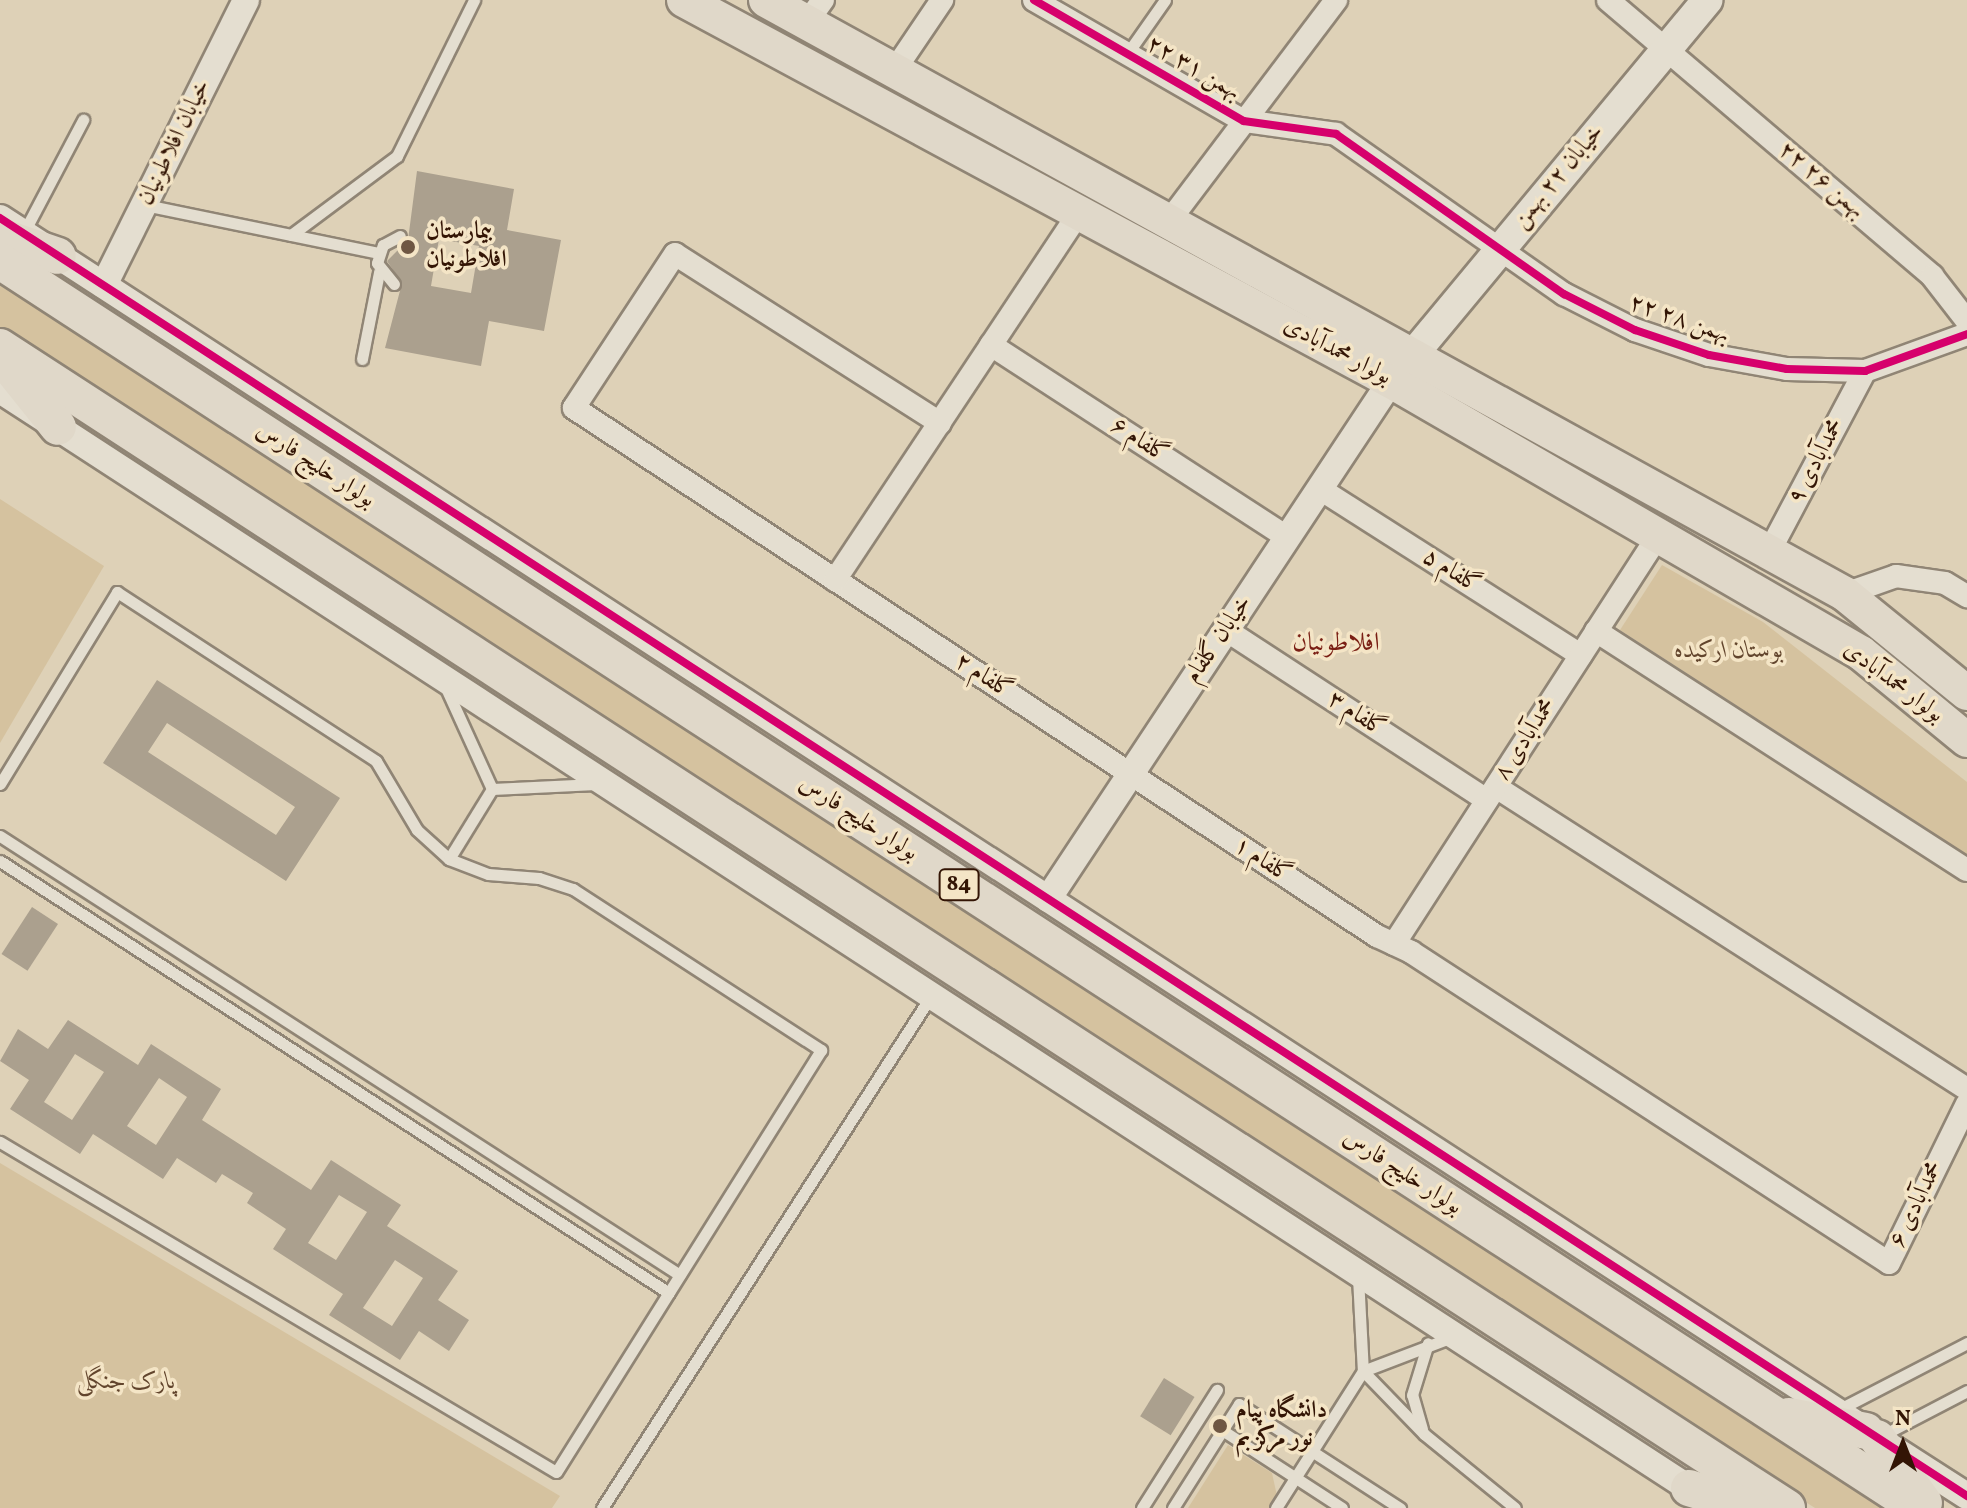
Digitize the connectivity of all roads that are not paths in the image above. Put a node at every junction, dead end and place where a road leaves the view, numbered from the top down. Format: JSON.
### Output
{"nodes":[{"id":1,"x":246,"y":0,"type":"edge"},
{"id":2,"x":684,"y":0,"type":"edge"},
{"id":3,"x":766,"y":0,"type":"edge"},
{"id":4,"x":942,"y":0,"type":"edge"},
{"id":5,"x":1034,"y":0,"type":"edge"},
{"id":6,"x":1165,"y":0,"type":"edge"},
{"id":7,"x":1336,"y":0,"type":"edge"},
{"id":8,"x":1608,"y":0,"type":"edge"},
{"id":9,"x":1708,"y":0,"type":"edge"},
{"id":10,"x":470,"y":1,"type":"edge"},
{"id":11,"x":815,"y":11,"type":"edge"},
{"id":12,"x":1666,"y":49,"type":"junction"},
{"id":13,"x":1127,"y":54,"type":"junction"},
{"id":14,"x":894,"y":71,"type":"junction"},
{"id":15,"x":83,"y":120,"type":"dead end"},
{"id":16,"x":1244,"y":121,"type":"junction"},
{"id":17,"x":144,"y":205,"type":"junction"},
{"id":18,"x":1079,"y":213,"type":"junction"},
{"id":19,"x":0,"y":218,"type":"edge"},
{"id":20,"x":1169,"y":221,"type":"junction"},
{"id":21,"x":12,"y":234,"type":"edge"},
{"id":22,"x":291,"y":235,"type":"junction"},
{"id":23,"x":400,"y":236,"type":"dead end"},
{"id":24,"x":1500,"y":249,"type":"junction"},
{"id":25,"x":378,"y":253,"type":"junction"},
{"id":26,"x":58,"y":256,"type":"joint"},
{"id":27,"x":0,"y":261,"type":"edge"},
{"id":28,"x":379,"y":272,"type":"junction"},
{"id":29,"x":394,"y":284,"type":"dead end"},
{"id":30,"x":104,"y":285,"type":"junction"},
{"id":31,"x":1967,"y":321,"type":"edge"},
{"id":32,"x":1967,"y":334,"type":"edge"},
{"id":33,"x":991,"y":345,"type":"junction"},
{"id":34,"x":0,"y":347,"type":"edge"},
{"id":35,"x":0,"y":354,"type":"edge"},
{"id":36,"x":362,"y":359,"type":"dead end"},
{"id":37,"x":1401,"y":368,"type":"junction"},
{"id":38,"x":1865,"y":371,"type":"junction"},
{"id":39,"x":260,"y":387,"type":"junction"},
{"id":40,"x":0,"y":390,"type":"edge"},
{"id":41,"x":241,"y":418,"type":"junction"},
{"id":42,"x":940,"y":423,"type":"junction"},
{"id":43,"x":58,"y":427,"type":"junction"},
{"id":44,"x":1320,"y":489,"type":"junction"},
{"id":45,"x":1658,"y":536,"type":"junction"},
{"id":46,"x":1288,"y":538,"type":"junction"},
{"id":47,"x":1769,"y":552,"type":"junction"},
{"id":48,"x":835,"y":580,"type":"junction"},
{"id":49,"x":1845,"y":594,"type":"junction"},
{"id":50,"x":1967,"y":596,"type":"edge"},
{"id":51,"x":1226,"y":630,"type":"junction"},
{"id":52,"x":1596,"y":631,"type":"junction"},
{"id":53,"x":1581,"y":655,"type":"junction"},
{"id":54,"x":441,"y":677,"type":"junction"},
{"id":55,"x":1967,"y":693,"type":"edge"},
{"id":56,"x":1967,"y":740,"type":"edge"},
{"id":57,"x":1130,"y":774,"type":"junction"},
{"id":58,"x":605,"y":783,"type":"junction"},
{"id":59,"x":0,"y":784,"type":"edge"},
{"id":60,"x":492,"y":789,"type":"junction"},
{"id":61,"x":1491,"y":794,"type":"junction"},
{"id":62,"x":0,"y":836,"type":"edge"},
{"id":63,"x":449,"y":859,"type":"junction"},
{"id":64,"x":0,"y":861,"type":"edge"},
{"id":65,"x":1967,"y":870,"type":"edge"},
{"id":66,"x":1048,"y":899,"type":"junction"},
{"id":67,"x":1394,"y":944,"type":"junction"},
{"id":68,"x":931,"y":995,"type":"junction"},
{"id":69,"x":1967,"y":1089,"type":"edge"},
{"id":70,"x":1967,"y":1104,"type":"edge"},
{"id":71,"x":0,"y":1142,"type":"edge"},
{"id":72,"x":1889,"y":1263,"type":"joint"},
{"id":73,"x":1357,"y":1272,"type":"junction"},
{"id":74,"x":680,"y":1275,"type":"junction"},
{"id":75,"x":669,"y":1293,"type":"junction"},
{"id":76,"x":1456,"y":1336,"type":"junction"},
{"id":77,"x":1428,"y":1343,"type":"junction"},
{"id":78,"x":1967,"y":1343,"type":"edge"},
{"id":79,"x":1363,"y":1371,"type":"junction"},
{"id":80,"x":1217,"y":1390,"type":"dead end"},
{"id":81,"x":1967,"y":1391,"type":"edge"},
{"id":82,"x":1836,"y":1411,"type":"junction"},
{"id":83,"x":1772,"y":1413,"type":"junction"},
{"id":84,"x":1222,"y":1430,"type":"junction"},
{"id":85,"x":1424,"y":1434,"type":"junction"},
{"id":86,"x":1871,"y":1434,"type":"junction"},
{"id":87,"x":1312,"y":1451,"type":"junction"},
{"id":88,"x":1296,"y":1478,"type":"junction"},
{"id":89,"x":1689,"y":1488,"type":"junction"},
{"id":90,"x":1967,"y":1496,"type":"edge"},
{"id":91,"x":1382,"y":1503,"type":"edge"},
{"id":92,"x":1147,"y":1506,"type":"edge"},
{"id":93,"x":602,"y":1508,"type":"edge"},
{"id":94,"x":1173,"y":1508,"type":"edge"},
{"id":95,"x":1276,"y":1508,"type":"edge"},
{"id":96,"x":1342,"y":1508,"type":"edge"},
{"id":97,"x":1400,"y":1508,"type":"edge"},
{"id":98,"x":1515,"y":1508,"type":"edge"},
{"id":99,"x":1720,"y":1508,"type":"edge"},
{"id":100,"x":1752,"y":1508,"type":"edge"},
{"id":101,"x":1787,"y":1508,"type":"edge"},
{"id":102,"x":1918,"y":1508,"type":"edge"},
{"id":103,"x":1927,"y":1508,"type":"edge"}],
"edges":[{"from":1,"to":17,"type":"street","name":"خیابان افلاطونیان"},
{"from":2,"to":18,"type":"main road","name":"بولوار محمدآبادی"},
{"from":3,"to":11,"type":"main road","name":"بولوار محمدآبادی"},
{"from":4,"to":14,"type":"street"},
{"from":5,"to":13,"type":"street","name":"۲۲ بهمن ۳۱"},
{"from":6,"to":13,"type":"lane"},
{"from":7,"to":16,"type":"street"},
{"from":8,"to":12,"type":"street","name":"۲۲ بهمن ۲۶"},
{"from":9,"to":12,"type":"main road","name":"خیابان ۲۲ بهمن"},
{"from":10,"to":22,"type":"lane"},
{"from":11,"to":14,"type":"main road","name":"بولوار محمدآبادی"},
{"from":12,"to":24,"type":"main road","name":"خیابان ۲۲ بهمن"},
{"from":12,"to":31,"type":"street","name":"۲۲ بهمن ۲۶"},
{"from":13,"to":16,"type":"street","name":"۲۲ بهمن ۳۱"},
{"from":14,"to":20,"type":"main road","name":"بولوار محمدآبادی"},
{"from":15,"to":21,"type":"lane"},
{"from":16,"to":20,"type":"street"},
{"from":16,"to":24,"type":"street","name":"۲۲ بهمن ۳۱"},
{"from":17,"to":22,"type":"lane"},
{"from":17,"to":30,"type":"street","name":"خیابان افلاطونیان"},
{"from":18,"to":33,"type":"street"},
{"from":18,"to":37,"type":"main road","name":"بولوار محمدآبادی"},
{"from":19,"to":21,"type":"street"},
{"from":20,"to":37,"type":"main road","name":"بولوار محمدآبادی"},
{"from":21,"to":26,"type":"highway"},
{"from":22,"to":25,"type":"lane"},
{"from":23,"to":25,"type":"lane"},
{"from":24,"to":37,"type":"main road","name":"خیابان ۲۲ بهمن"},
{"from":24,"to":38,"type":"street","name":"۲۲ بهمن ۲۸"},
{"from":25,"to":28,"type":"lane"},
{"from":26,"to":30,"type":"street"},
{"from":27,"to":41,"type":"highway","name":"بولوار خلیج فارس","number":"84"},
{"from":28,"to":29,"type":"lane"},
{"from":28,"to":36,"type":"lane"},
{"from":30,"to":39,"type":"street"},
{"from":32,"to":38,"type":"street"},
{"from":33,"to":42,"type":"street"},
{"from":33,"to":46,"type":"street","name":"گلفام ۶"},
{"from":34,"to":101,"type":"highway"},
{"from":35,"to":43,"type":"highway"},
{"from":37,"to":44,"type":"street","name":"خیابان گلفام"},
{"from":37,"to":45,"type":"main road","name":"بولوار محمدآبادی"},
{"from":37,"to":47,"type":"main road","name":"بولوار محمدآبادی"},
{"from":38,"to":47,"type":"street","name":"محمدآبادی ۹"},
{"from":39,"to":41,"type":"street"},
{"from":39,"to":66,"type":"street"},
{"from":40,"to":43,"type":"street"},
{"from":41,"to":83,"type":"highway","name":"بولوار خلیج فارس","number":"84"},
{"from":42,"to":48,"type":"street"},
{"from":42,"to":48,"type":"street","name":"گلفام ۲"},
{"from":43,"to":54,"type":"street"},
{"from":44,"to":46,"type":"street","name":"خیابان گلفام"},
{"from":44,"to":53,"type":"street","name":"گلفام ۵"},
{"from":45,"to":52,"type":"street","name":"محمدآبادی ۸"},
{"from":45,"to":56,"type":"main road","name":"بولوار محمدآبادی"},
{"from":46,"to":51,"type":"street","name":"خیابان گلفام"},
{"from":47,"to":49,"type":"main road","name":"بولوار محمدآبادی"},
{"from":48,"to":57,"type":"street","name":"گلفام ۲"},
{"from":49,"to":50,"type":"street"},
{"from":49,"to":55,"type":"main road","name":"بولوار محمدآبادی"},
{"from":51,"to":57,"type":"street","name":"خیابان گلفام"},
{"from":51,"to":61,"type":"street","name":"گلفام ۳"},
{"from":52,"to":53,"type":"street","name":"محمدآبادی ۸"},
{"from":52,"to":65,"type":"street"},
{"from":53,"to":61,"type":"street","name":"محمدآبادی ۸"},
{"from":54,"to":58,"type":"street"},
{"from":54,"to":60,"type":"lane"},
{"from":57,"to":66,"type":"street","name":"خیابان گلفام"},
{"from":57,"to":67,"type":"street","name":"گلفام ۱"},
{"from":58,"to":60,"type":"lane"},
{"from":58,"to":68,"type":"street"},
{"from":59,"to":63,"type":"lane"},
{"from":60,"to":63,"type":"lane"},
{"from":61,"to":67,"type":"street","name":"محمدآبادی ۸"},
{"from":61,"to":69,"type":"street","name":"گلفام ۳"},
{"from":62,"to":74,"type":"lane"},
{"from":63,"to":74,"type":"lane"},
{"from":64,"to":75,"type":"lane"},
{"from":66,"to":82,"type":"street"},
{"from":67,"to":72,"type":"street","name":"گلفام ۱"},
{"from":68,"to":73,"type":"street"},
{"from":68,"to":93,"type":"lane"},
{"from":70,"to":72,"type":"street","name":"محمدآبادی ۶"},
{"from":71,"to":75,"type":"lane"},
{"from":73,"to":76,"type":"street"},
{"from":73,"to":79,"type":"lane"},
{"from":74,"to":75,"type":"lane"},
{"from":76,"to":77,"type":"lane"},
{"from":76,"to":89,"type":"street"},
{"from":77,"to":79,"type":"lane"},
{"from":77,"to":85,"type":"lane"},
{"from":78,"to":82,"type":"lane"},
{"from":79,"to":85,"type":"lane"},
{"from":79,"to":87,"type":"lane"},
{"from":80,"to":92,"type":"lane"},
{"from":81,"to":86,"type":"lane"},
{"from":82,"to":86,"type":"street"},
{"from":83,"to":86,"type":"highway"},
{"from":83,"to":102,"type":"highway","name":"بولوار خلیج فارس","number":"84"},
{"from":84,"to":87,"type":"lane"},
{"from":84,"to":88,"type":"lane"},
{"from":84,"to":94,"type":"lane"},
{"from":85,"to":98,"type":"lane"},
{"from":86,"to":90,"type":"street"},
{"from":86,"to":103,"type":"highway"},
{"from":87,"to":88,"type":"lane"},
{"from":87,"to":91,"type":"lane"},
{"from":88,"to":95,"type":"lane"},
{"from":88,"to":96,"type":"lane"},
{"from":89,"to":99,"type":"street"},
{"from":89,"to":100,"type":"highway"},
{"from":91,"to":97,"type":"lane"}]}
